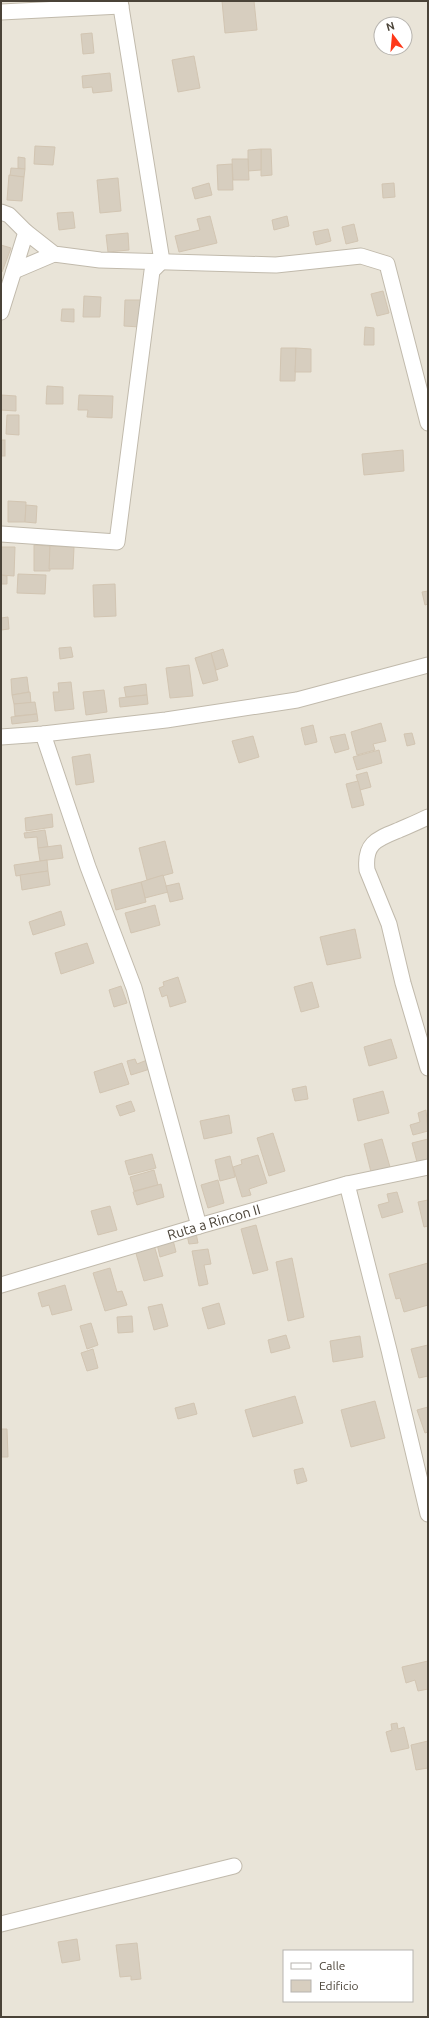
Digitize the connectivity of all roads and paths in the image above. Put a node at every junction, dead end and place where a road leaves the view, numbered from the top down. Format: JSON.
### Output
{"nodes":[{"id":1,"x":120,"y":3,"type":"edge"},
{"id":2,"x":1,"y":12,"type":"edge"},
{"id":3,"x":1,"y":212,"type":"edge"},
{"id":4,"x":26,"y":232,"type":"junction"},
{"id":5,"x":54,"y":254,"type":"junction"},
{"id":6,"x":162,"y":261,"type":"junction"},
{"id":7,"x":14,"y":271,"type":"junction"},
{"id":8,"x":1,"y":312,"type":"edge"},
{"id":9,"x":428,"y":423,"type":"edge"},
{"id":10,"x":1,"y":534,"type":"edge"},
{"id":11,"x":428,"y":665,"type":"edge"},
{"id":12,"x":43,"y":734,"type":"junction"},
{"id":13,"x":1,"y":737,"type":"edge"},
{"id":14,"x":428,"y":817,"type":"edge"},
{"id":15,"x":428,"y":1068,"type":"edge"},
{"id":16,"x":428,"y":1167,"type":"edge"},
{"id":17,"x":347,"y":1184,"type":"junction"},
{"id":18,"x":199,"y":1226,"type":"junction"},
{"id":19,"x":1,"y":1285,"type":"edge"},
{"id":20,"x":428,"y":1514,"type":"edge"},
{"id":21,"x":234,"y":1866,"type":"dead end"},
{"id":22,"x":1,"y":1924,"type":"edge"}],
"edges":[{"from":1,"to":2,"type":"street"},
{"from":1,"to":6,"type":"street"},
{"from":3,"to":4,"type":"street"},
{"from":4,"to":5,"type":"street"},
{"from":4,"to":7,"type":"street"},
{"from":5,"to":6,"type":"street"},
{"from":5,"to":7,"type":"street"},
{"from":6,"to":9,"type":"street"},
{"from":6,"to":10,"type":"street"},
{"from":7,"to":8,"type":"street"},
{"from":11,"to":12,"type":"street"},
{"from":12,"to":13,"type":"street"},
{"from":12,"to":18,"type":"street"},
{"from":14,"to":15,"type":"street"},
{"from":16,"to":17,"type":"street","name":"Ruta a Rincon II"},
{"from":17,"to":18,"type":"street","name":"Ruta a Rincon II"},
{"from":17,"to":20,"type":"street"},
{"from":18,"to":19,"type":"street","name":"Ruta a Rincon II"},
{"from":21,"to":22,"type":"street"}]}
